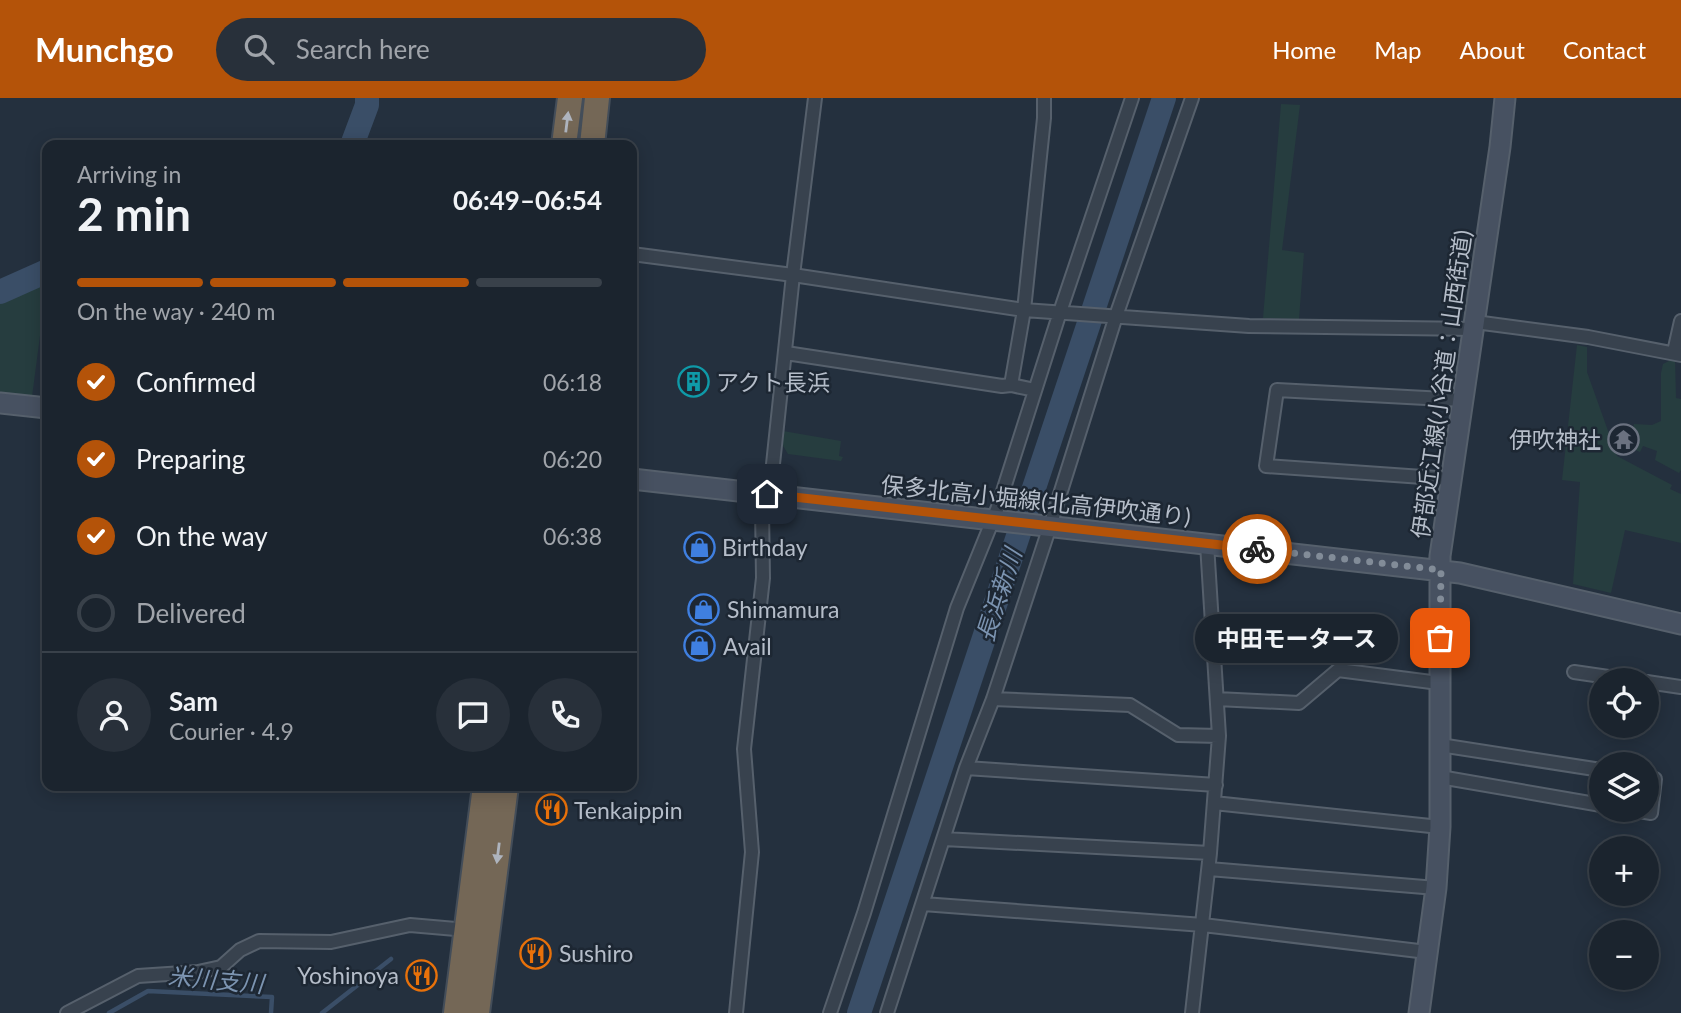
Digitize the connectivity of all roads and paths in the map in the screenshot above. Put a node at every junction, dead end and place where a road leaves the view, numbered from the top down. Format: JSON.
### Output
{"nodes":[{"id":1,"x":570,"y":98,"type":"edge"},
{"id":2,"x":597,"y":98,"type":"edge"},
{"id":3,"x":815,"y":98,"type":"edge"},
{"id":4,"x":1044,"y":98,"type":"edge"},
{"id":5,"x":1132,"y":98,"type":"edge"},
{"id":6,"x":1192,"y":98,"type":"edge"},
{"id":7,"x":1505,"y":98,"type":"edge"},
{"id":8,"x":565,"y":140,"type":"edge"},
{"id":9,"x":593,"y":140,"type":"edge"},
{"id":10,"x":637,"y":255,"type":"edge"},
{"id":11,"x":793,"y":275,"type":"junction"},
{"id":12,"x":1024,"y":310,"type":"junction"},
{"id":13,"x":1063,"y":312,"type":"junction"},
{"id":14,"x":1113,"y":316,"type":"junction"},
{"id":15,"x":1681,"y":321,"type":"edge"},
{"id":16,"x":1474,"y":325,"type":"junction"},
{"id":17,"x":786,"y":353,"type":"junction"},
{"id":18,"x":1678,"y":353,"type":"edge"},
{"id":19,"x":1011,"y":385,"type":"junction"},
{"id":20,"x":1035,"y":390,"type":"junction"},
{"id":21,"x":1463,"y":400,"type":"junction"},
{"id":22,"x":0,"y":402,"type":"edge"},
{"id":23,"x":42,"y":407,"type":"edge"},
{"id":24,"x":1451,"y":479,"type":"junction"},
{"id":25,"x":637,"y":480,"type":"edge"},
{"id":26,"x":767,"y":494,"type":"junction"},
{"id":27,"x":995,"y":520,"type":"junction"},
{"id":28,"x":1046,"y":526,"type":"junction"},
{"id":29,"x":1207,"y":544,"type":"junction"},
{"id":30,"x":1441,"y":570,"type":"junction"},
{"id":31,"x":1681,"y":624,"type":"edge"},
{"id":32,"x":1574,"y":673,"type":"dead end"},
{"id":33,"x":1589,"y":675,"type":"edge"},
{"id":34,"x":1439,"y":682,"type":"junction"},
{"id":35,"x":1659,"y":684,"type":"edge"},
{"id":36,"x":1681,"y":687,"type":"edge"},
{"id":37,"x":993,"y":699,"type":"junction"},
{"id":38,"x":1217,"y":699,"type":"junction"},
{"id":39,"x":1219,"y":736,"type":"junction"},
{"id":40,"x":1440,"y":745,"type":"junction"},
{"id":41,"x":966,"y":768,"type":"junction"},
{"id":42,"x":1589,"y":768,"type":"edge"},
{"id":43,"x":1440,"y":776,"type":"junction"},
{"id":44,"x":1216,"y":785,"type":"junction"},
{"id":45,"x":484,"y":791,"type":"edge"},
{"id":46,"x":505,"y":791,"type":"edge"},
{"id":47,"x":1214,"y":803,"type":"junction"},
{"id":48,"x":1589,"y":803,"type":"edge"},
{"id":49,"x":1440,"y":827,"type":"junction"},
{"id":50,"x":944,"y":839,"type":"junction"},
{"id":51,"x":1210,"y":853,"type":"junction"},
{"id":52,"x":1209,"y":869,"type":"junction"},
{"id":53,"x":1436,"y":888,"type":"junction"},
{"id":54,"x":923,"y":904,"type":"junction"},
{"id":55,"x":1203,"y":925,"type":"junction"},
{"id":56,"x":467,"y":930,"type":"junction"},
{"id":57,"x":1427,"y":952,"type":"junction"},
{"id":58,"x":67,"y":1013,"type":"edge"},
{"id":59,"x":456,"y":1013,"type":"edge"},
{"id":60,"x":477,"y":1013,"type":"edge"},
{"id":61,"x":736,"y":1013,"type":"edge"},
{"id":62,"x":830,"y":1013,"type":"edge"},
{"id":63,"x":887,"y":1013,"type":"edge"},
{"id":64,"x":1192,"y":1013,"type":"edge"},
{"id":65,"x":1419,"y":1013,"type":"edge"}],
"edges":[{"from":8,"to":1,"type":"highway","one_way":true},
{"from":2,"to":9,"type":"highway"},
{"from":3,"to":11,"type":"street"},
{"from":4,"to":12,"type":"street"},
{"from":5,"to":13,"type":"street"},
{"from":6,"to":14,"type":"street"},
{"from":7,"to":16,"type":"street","name":"伊部近江線(小谷道：山西街道)"},
{"from":10,"to":11,"type":"street"},
{"from":11,"to":12,"type":"street"},
{"from":11,"to":17,"type":"street"},
{"from":12,"to":13,"type":"street"},
{"from":12,"to":19,"type":"street"},
{"from":13,"to":14,"type":"street"},
{"from":13,"to":20,"type":"street"},
{"from":14,"to":16,"type":"street"},
{"from":14,"to":28,"type":"street"},
{"from":15,"to":18,"type":"street"},
{"from":16,"to":18,"type":"street"},
{"from":16,"to":21,"type":"street","name":"伊部近江線(小谷道：山西街道)"},
{"from":17,"to":19,"type":"street"},
{"from":17,"to":26,"type":"street"},
{"from":19,"to":20,"type":"street"},
{"from":20,"to":27,"type":"street"},
{"from":21,"to":24,"type":"street","name":"伊部近江線(小谷道：山西街道)"},
{"from":21,"to":24,"type":"street"},
{"from":22,"to":23,"type":"street"},
{"from":24,"to":30,"type":"street","name":"伊部近江線(小谷道：山西街道)"},
{"from":25,"to":26,"type":"street","name":"保多北高小堀線(北高伊吹通り)"},
{"from":26,"to":27,"type":"street","name":"保多北高小堀線(北高伊吹通り)"},
{"from":26,"to":61,"type":"street"},
{"from":27,"to":28,"type":"street","name":"保多北高小堀線(北高伊吹通り)"},
{"from":27,"to":62,"type":"street"},
{"from":28,"to":29,"type":"street","name":"保多北高小堀線(北高伊吹通り)"},
{"from":28,"to":37,"type":"street"},
{"from":29,"to":30,"type":"street","name":"保多北高小堀線(北高伊吹通り)"},
{"from":29,"to":38,"type":"street"},
{"from":30,"to":31,"type":"street","name":"保多北高小堀線(北高伊吹通り)"},
{"from":30,"to":34,"type":"street","name":"伊部近江線(小谷道：山西街道)"},
{"from":32,"to":33,"type":"street"},
{"from":34,"to":38,"type":"street"},
{"from":34,"to":40,"type":"street","name":"伊部近江線(小谷道：山西街道)"},
{"from":35,"to":36,"type":"street"},
{"from":37,"to":39,"type":"street"},
{"from":37,"to":41,"type":"street"},
{"from":38,"to":39,"type":"street"},
{"from":39,"to":44,"type":"street"},
{"from":40,"to":42,"type":"street"},
{"from":40,"to":43,"type":"street","name":"伊部近江線(小谷道：山西街道)"},
{"from":41,"to":44,"type":"street"},
{"from":41,"to":50,"type":"street"},
{"from":43,"to":48,"type":"street"},
{"from":43,"to":49,"type":"street","name":"伊部近江線(小谷道：山西街道)"},
{"from":44,"to":47,"type":"street"},
{"from":45,"to":56,"type":"highway"},
{"from":46,"to":60,"type":"highway","one_way":true},
{"from":47,"to":49,"type":"street"},
{"from":47,"to":51,"type":"street"},
{"from":49,"to":53,"type":"street","name":"伊部近江線(小谷道：山西街道)"},
{"from":50,"to":51,"type":"street"},
{"from":50,"to":54,"type":"street"},
{"from":51,"to":52,"type":"street"},
{"from":52,"to":53,"type":"street"},
{"from":52,"to":55,"type":"street"},
{"from":53,"to":57,"type":"street","name":"伊部近江線(小谷道：山西街道)"},
{"from":54,"to":55,"type":"street"},
{"from":54,"to":63,"type":"street"},
{"from":55,"to":57,"type":"street"},
{"from":55,"to":64,"type":"street"},
{"from":56,"to":58,"type":"street"},
{"from":56,"to":59,"type":"highway"},
{"from":57,"to":65,"type":"street","name":"伊部近江線(小谷道：山西街道)"}]}
